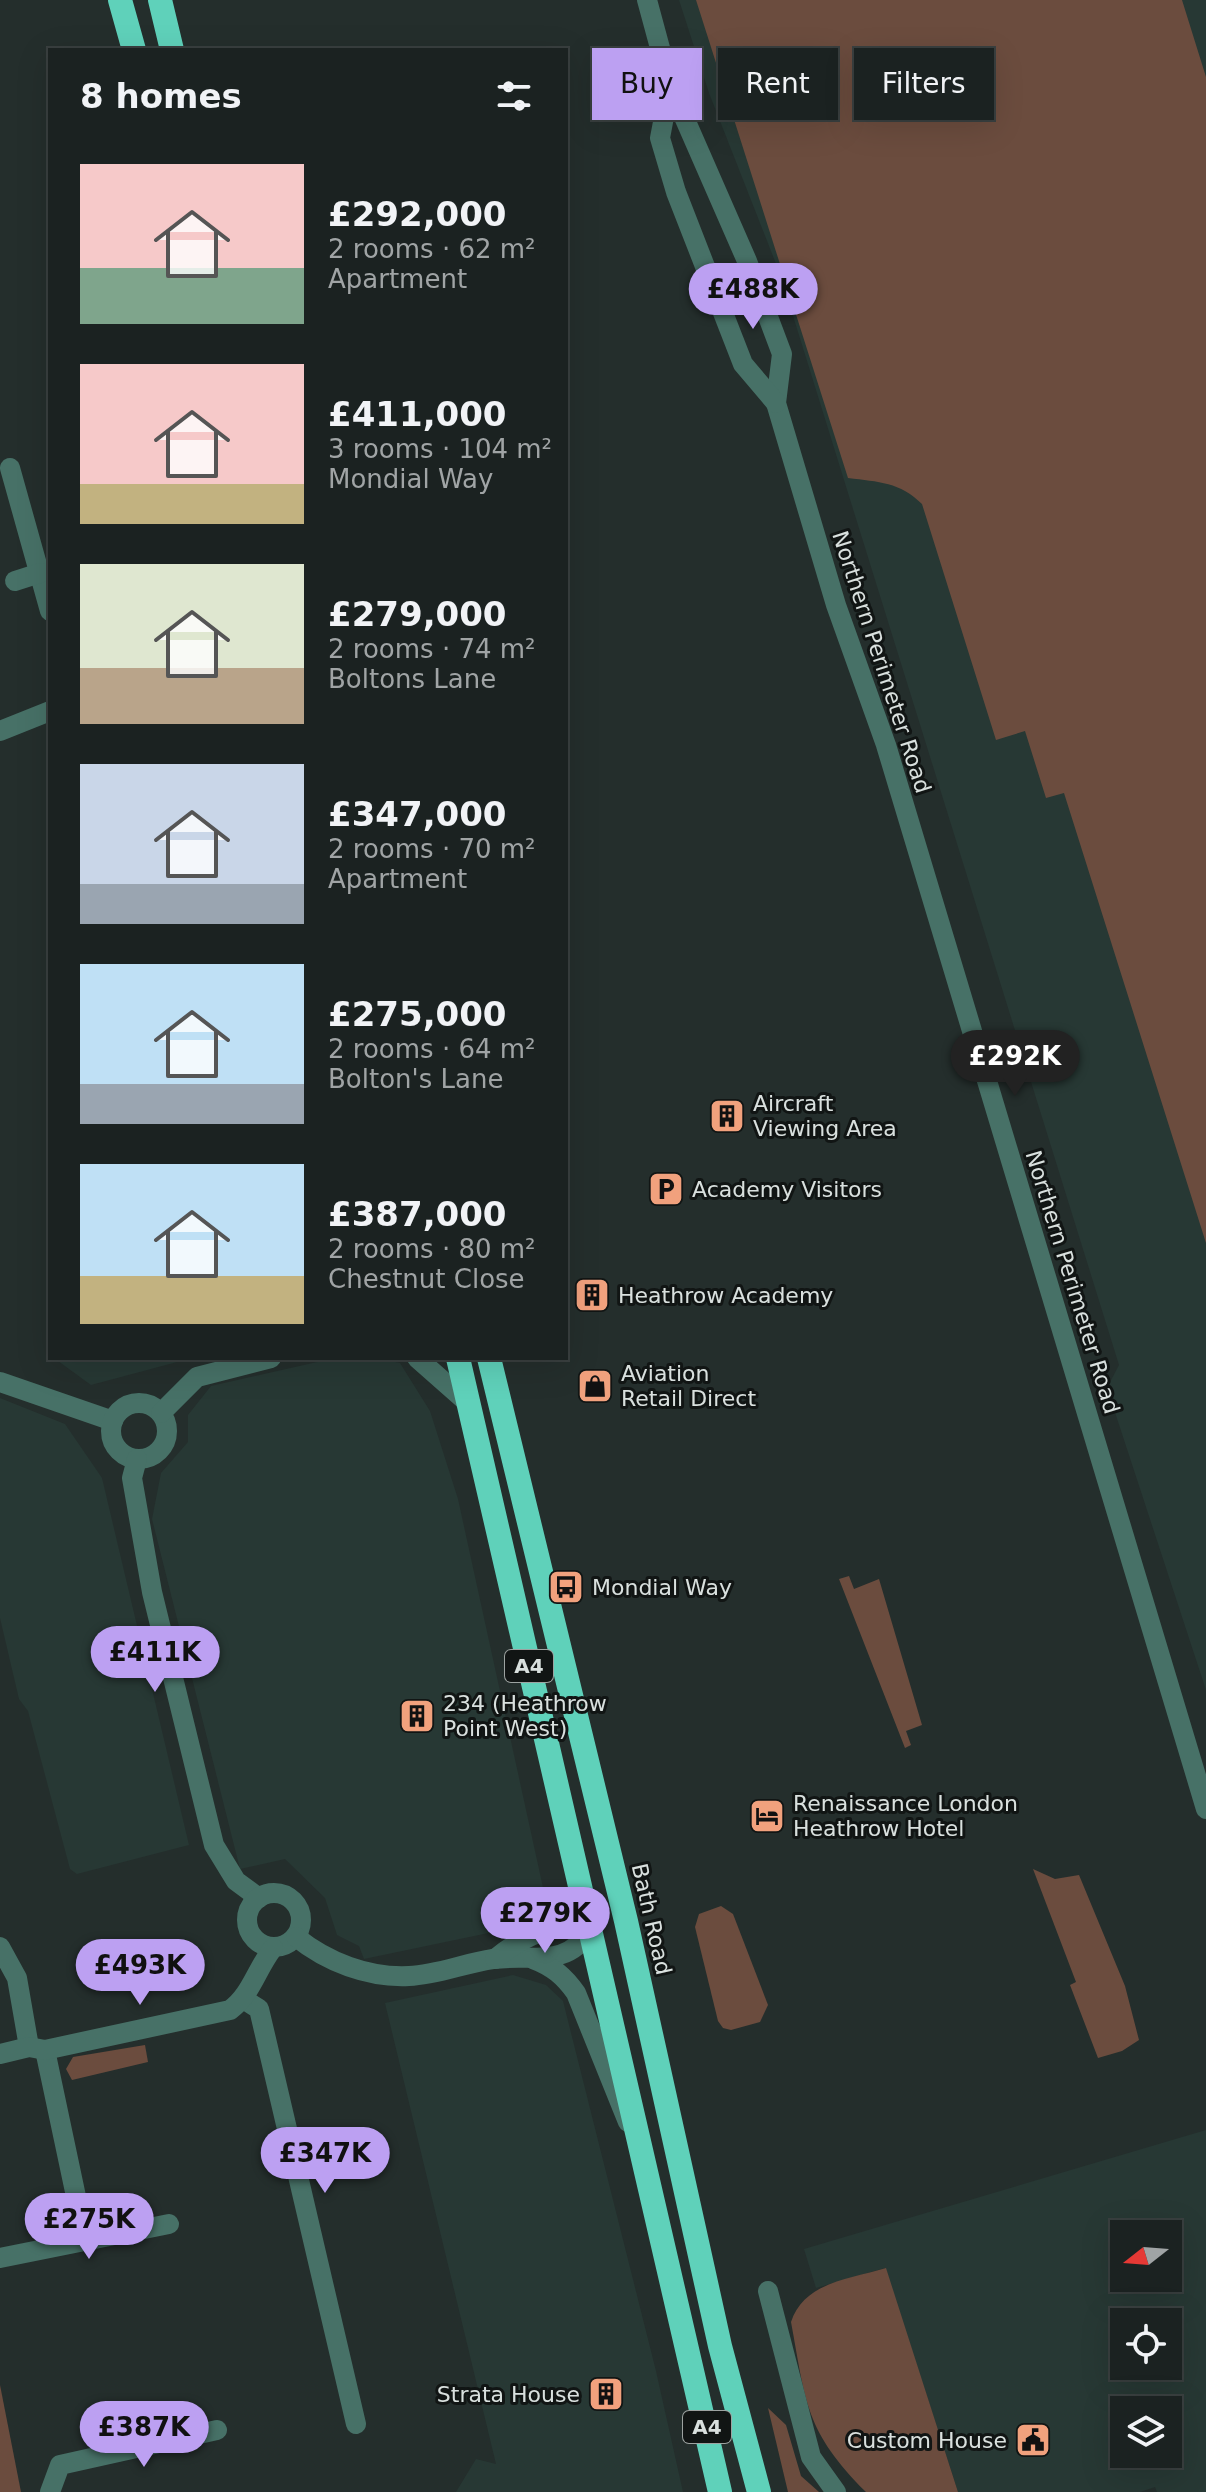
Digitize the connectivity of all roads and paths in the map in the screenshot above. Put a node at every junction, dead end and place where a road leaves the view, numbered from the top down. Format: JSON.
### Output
{"nodes":[{"id":1,"x":120,"y":0,"type":"edge"},
{"id":2,"x":160,"y":0,"type":"edge"},
{"id":3,"x":647,"y":0,"type":"edge"},
{"id":4,"x":133,"y":48,"type":"edge"},
{"id":5,"x":172,"y":48,"type":"edge"},
{"id":6,"x":660,"y":48,"type":"edge"},
{"id":7,"x":663,"y":120,"type":"edge"},
{"id":8,"x":685,"y":120,"type":"edge"},
{"id":9,"x":776,"y":403,"type":"junction"},
{"id":10,"x":10,"y":468,"type":"dead end"},
{"id":11,"x":40,"y":573,"type":"junction"},
{"id":12,"x":15,"y":581,"type":"dead end"},
{"id":13,"x":48,"y":603,"type":"edge"},
{"id":14,"x":48,"y":712,"type":"edge"},
{"id":15,"x":0,"y":731,"type":"edge"},
{"id":16,"x":263,"y":1360,"type":"edge"},
{"id":17,"x":419,"y":1360,"type":"edge"},
{"id":18,"x":458,"y":1360,"type":"edge"},
{"id":19,"x":489,"y":1360,"type":"edge"},
{"id":20,"x":0,"y":1382,"type":"edge"},
{"id":21,"x":468,"y":1403,"type":"junction"},
{"id":22,"x":161,"y":1413,"type":"junction"},
{"id":23,"x":113,"y":1421,"type":"junction"},
{"id":24,"x":137,"y":1459,"type":"junction"},
{"id":25,"x":1206,"y":1809,"type":"edge"},
{"id":26,"x":259,"y":1898,"type":"junction"},
{"id":27,"x":626,"y":1921,"type":"junction"},
{"id":28,"x":591,"y":1929,"type":"junction"},
{"id":29,"x":296,"y":1937,"type":"junction"},
{"id":30,"x":273,"y":1948,"type":"junction"},
{"id":31,"x":1,"y":1952,"type":"edge"},
{"id":32,"x":495,"y":1959,"type":"junction"},
{"id":33,"x":532,"y":1959,"type":"junction"},
{"id":34,"x":245,"y":2000,"type":"junction"},
{"id":35,"x":37,"y":2048,"type":"junction"},
{"id":36,"x":0,"y":2054,"type":"edge"},
{"id":37,"x":643,"y":2155,"type":"junction"},
{"id":38,"x":169,"y":2224,"type":"dead end"},
{"id":39,"x":85,"y":2239,"type":"junction"},
{"id":40,"x":0,"y":2258,"type":"edge"},
{"id":41,"x":768,"y":2291,"type":"dead end"},
{"id":42,"x":356,"y":2424,"type":"dead end"},
{"id":43,"x":217,"y":2430,"type":"dead end"},
{"id":44,"x":50,"y":2492,"type":"edge"},
{"id":45,"x":720,"y":2492,"type":"edge"},
{"id":46,"x":759,"y":2492,"type":"edge"},
{"id":47,"x":836,"y":2492,"type":"edge"}],
"edges":[{"from":1,"to":4,"type":"highway"},
{"from":2,"to":5,"type":"highway"},
{"from":3,"to":6,"type":"street","name":"Northern Perimeter Road"},
{"from":7,"to":9,"type":"street","name":"Northern Perimeter Road"},
{"from":8,"to":9,"type":"street","name":"Northern Perimeter Road"},
{"from":9,"to":25,"type":"street","name":"Northern Perimeter Road"},
{"from":10,"to":11,"type":"street"},
{"from":11,"to":12,"type":"street"},
{"from":11,"to":13,"type":"street"},
{"from":14,"to":15,"type":"street"},
{"from":16,"to":22,"type":"street"},
{"from":17,"to":21,"type":"street"},
{"from":18,"to":21,"type":"highway","number":"A4"},
{"from":19,"to":27,"type":"highway","name":"Bath Road","number":"A4"},
{"from":20,"to":23,"type":"street"},
{"from":21,"to":28,"type":"highway","number":"A4"},
{"from":22,"to":23,"type":"street"},
{"from":22,"to":24,"type":"street"},
{"from":23,"to":24,"type":"street"},
{"from":24,"to":26,"type":"street"},
{"from":26,"to":29,"type":"street"},
{"from":26,"to":30,"type":"street"},
{"from":27,"to":28,"type":"street"},
{"from":27,"to":46,"type":"highway","name":"Bath Road","number":"A4"},
{"from":28,"to":32,"type":"street"},
{"from":28,"to":33,"type":"street"},
{"from":28,"to":37,"type":"highway","number":"A4"},
{"from":29,"to":30,"type":"street"},
{"from":29,"to":32,"type":"street"},
{"from":30,"to":34,"type":"street"},
{"from":31,"to":35,"type":"street"},
{"from":32,"to":33,"type":"street"},
{"from":33,"to":37,"type":"street"},
{"from":34,"to":35,"type":"street"},
{"from":34,"to":42,"type":"street"},
{"from":35,"to":36,"type":"street"},
{"from":35,"to":39,"type":"street"},
{"from":37,"to":45,"type":"highway","number":"A4"},
{"from":38,"to":39,"type":"street"},
{"from":39,"to":40,"type":"street"},
{"from":41,"to":47,"type":"street"},
{"from":43,"to":44,"type":"street"}]}
